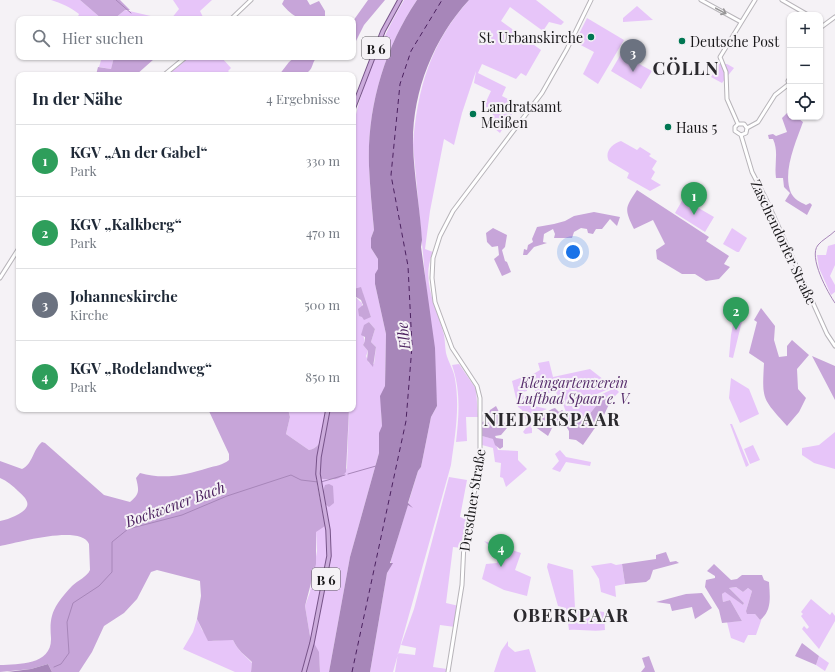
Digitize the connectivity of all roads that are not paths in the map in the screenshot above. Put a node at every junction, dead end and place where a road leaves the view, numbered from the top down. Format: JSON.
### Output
{"nodes":[{"id":1,"x":251,"y":0,"type":"edge"},
{"id":2,"x":400,"y":0,"type":"edge"},
{"id":3,"x":591,"y":0,"type":"edge"},
{"id":4,"x":701,"y":0,"type":"edge"},
{"id":5,"x":755,"y":0,"type":"edge"},
{"id":6,"x":782,"y":0,"type":"edge"},
{"id":7,"x":803,"y":12,"type":"edge"},
{"id":8,"x":234,"y":16,"type":"edge"},
{"id":9,"x":835,"y":17,"type":"edge"},
{"id":10,"x":741,"y":22,"type":"junction"},
{"id":11,"x":824,"y":25,"type":"edge"},
{"id":12,"x":182,"y":60,"type":"edge"},
{"id":13,"x":168,"y":72,"type":"edge"},
{"id":14,"x":787,"y":86,"type":"edge"},
{"id":15,"x":356,"y":101,"type":"edge"},
{"id":16,"x":738,"y":124,"type":"junction"},
{"id":17,"x":747,"y":128,"type":"junction"},
{"id":18,"x":742,"y":135,"type":"junction"},
{"id":19,"x":16,"y":253,"type":"edge"},
{"id":20,"x":0,"y":278,"type":"edge"},
{"id":21,"x":835,"y":346,"type":"edge"},
{"id":22,"x":327,"y":412,"type":"edge"},
{"id":23,"x":304,"y":672,"type":"edge"},
{"id":24,"x":448,"y":672,"type":"edge"}],
"edges":[{"from":1,"to":8,"type":"main road"},
{"from":2,"to":15,"type":"main road","number":"B 6"},
{"from":3,"to":24,"type":"main road","name":"Dresdner Straße"},
{"from":4,"to":10,"type":"main road","one_way":true},
{"from":5,"to":10,"type":"main road"},
{"from":6,"to":7,"type":"main road"},
{"from":9,"to":11,"type":"main road"},
{"from":10,"to":16,"type":"main road","name":"Zaschendorfer Straße"},
{"from":12,"to":13,"type":"main road"},
{"from":14,"to":17,"type":"main road"},
{"from":16,"to":17,"type":"main road"},
{"from":16,"to":18,"type":"main road","name":"Zaschendorfer Straße"},
{"from":17,"to":18,"type":"main road"},
{"from":18,"to":21,"type":"main road","name":"Zaschendorfer Straße"},
{"from":19,"to":20,"type":"main road"},
{"from":22,"to":23,"type":"main road","number":"B 6"}]}
